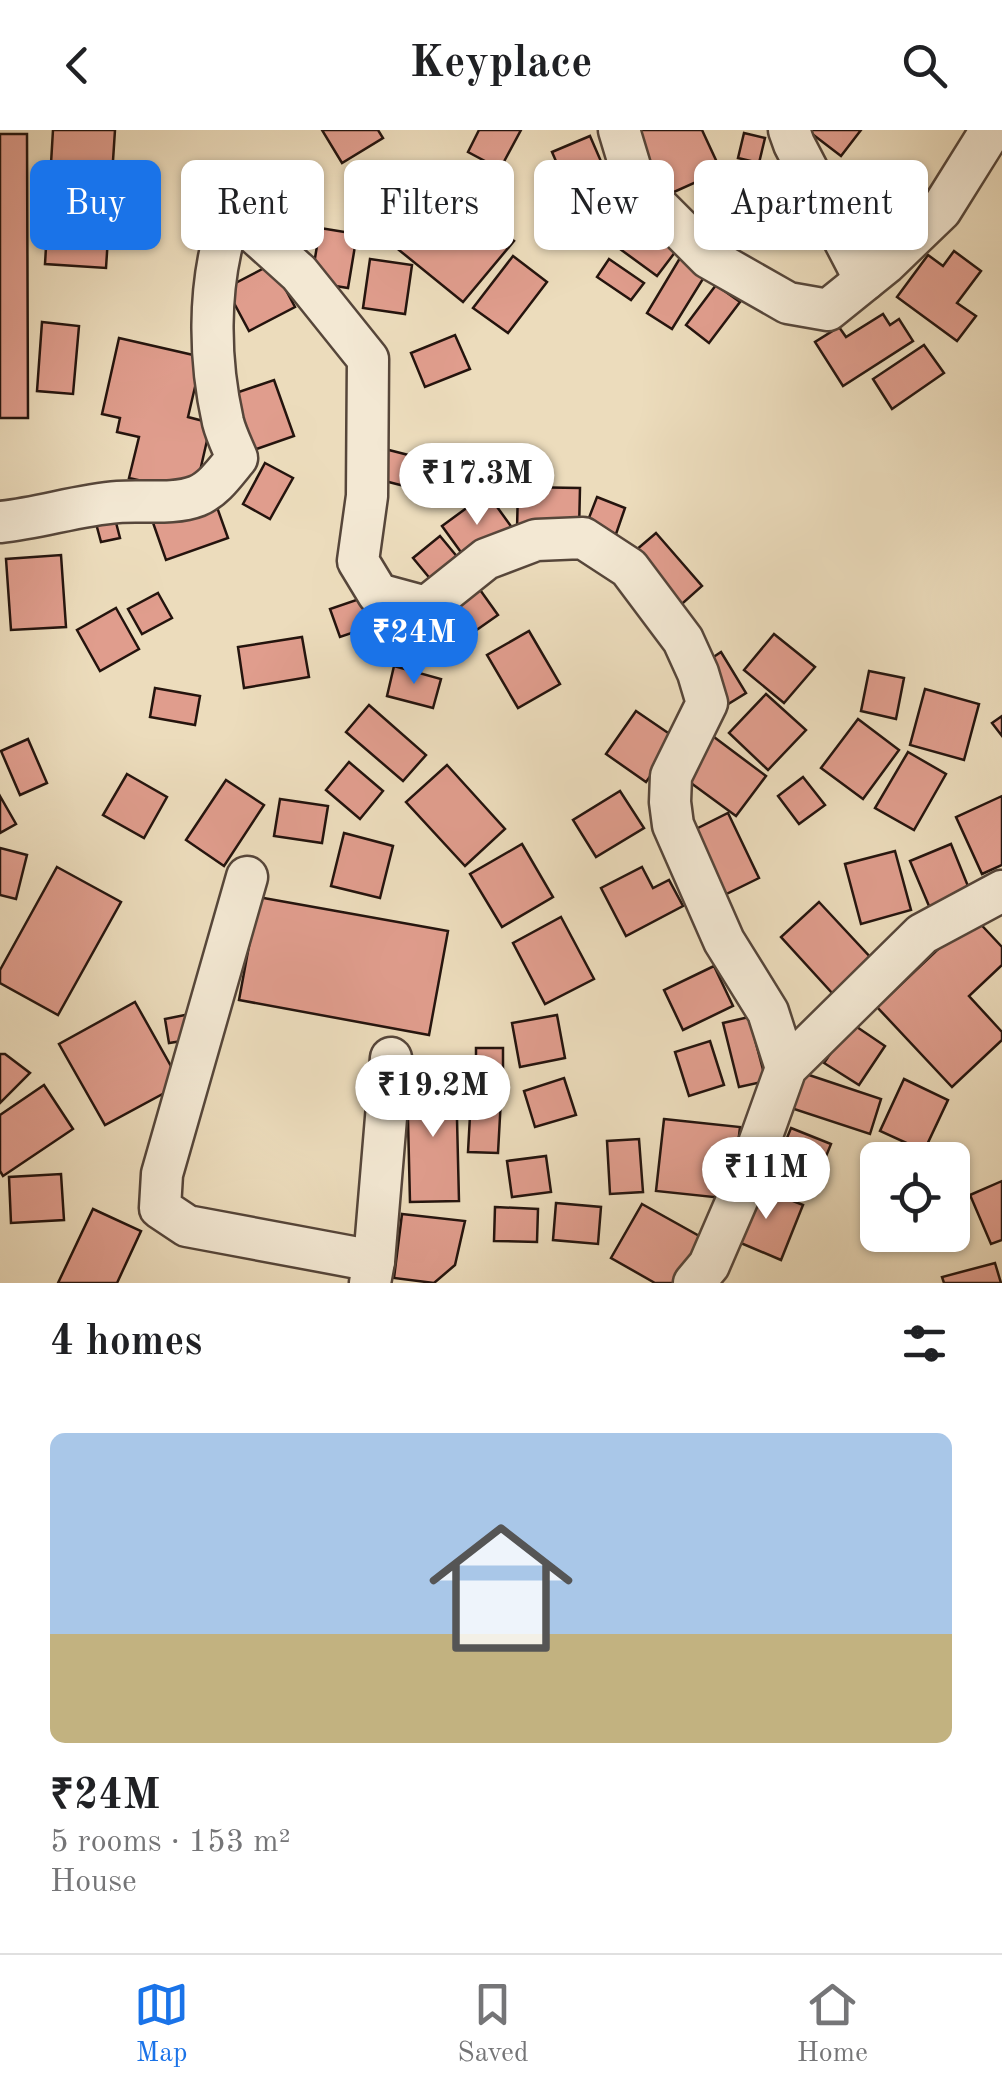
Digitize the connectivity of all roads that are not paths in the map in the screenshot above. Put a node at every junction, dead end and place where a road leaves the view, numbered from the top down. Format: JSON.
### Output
{"nodes":[{"id":1,"x":619,"y":130,"type":"edge"},
{"id":2,"x":789,"y":130,"type":"edge"},
{"id":3,"x":992,"y":130,"type":"edge"},
{"id":4,"x":865,"y":280,"type":"junction"},
{"id":5,"x":0,"y":522,"type":"edge"},
{"id":6,"x":247,"y":877,"type":"dead end"},
{"id":7,"x":1002,"y":891,"type":"edge"},
{"id":8,"x":391,"y":1058,"type":"dead end"},
{"id":9,"x":786,"y":1068,"type":"junction"},
{"id":10,"x":372,"y":1272,"type":"edge"},
{"id":11,"x":694,"y":1283,"type":"edge"}],
"edges":[{"from":1,"to":4,"type":"street"},
{"from":2,"to":4,"type":"street"},
{"from":3,"to":4,"type":"street"},
{"from":5,"to":9,"type":"street"},
{"from":6,"to":10,"type":"street"},
{"from":7,"to":9,"type":"street"},
{"from":8,"to":10,"type":"street"},
{"from":9,"to":11,"type":"street"}]}
